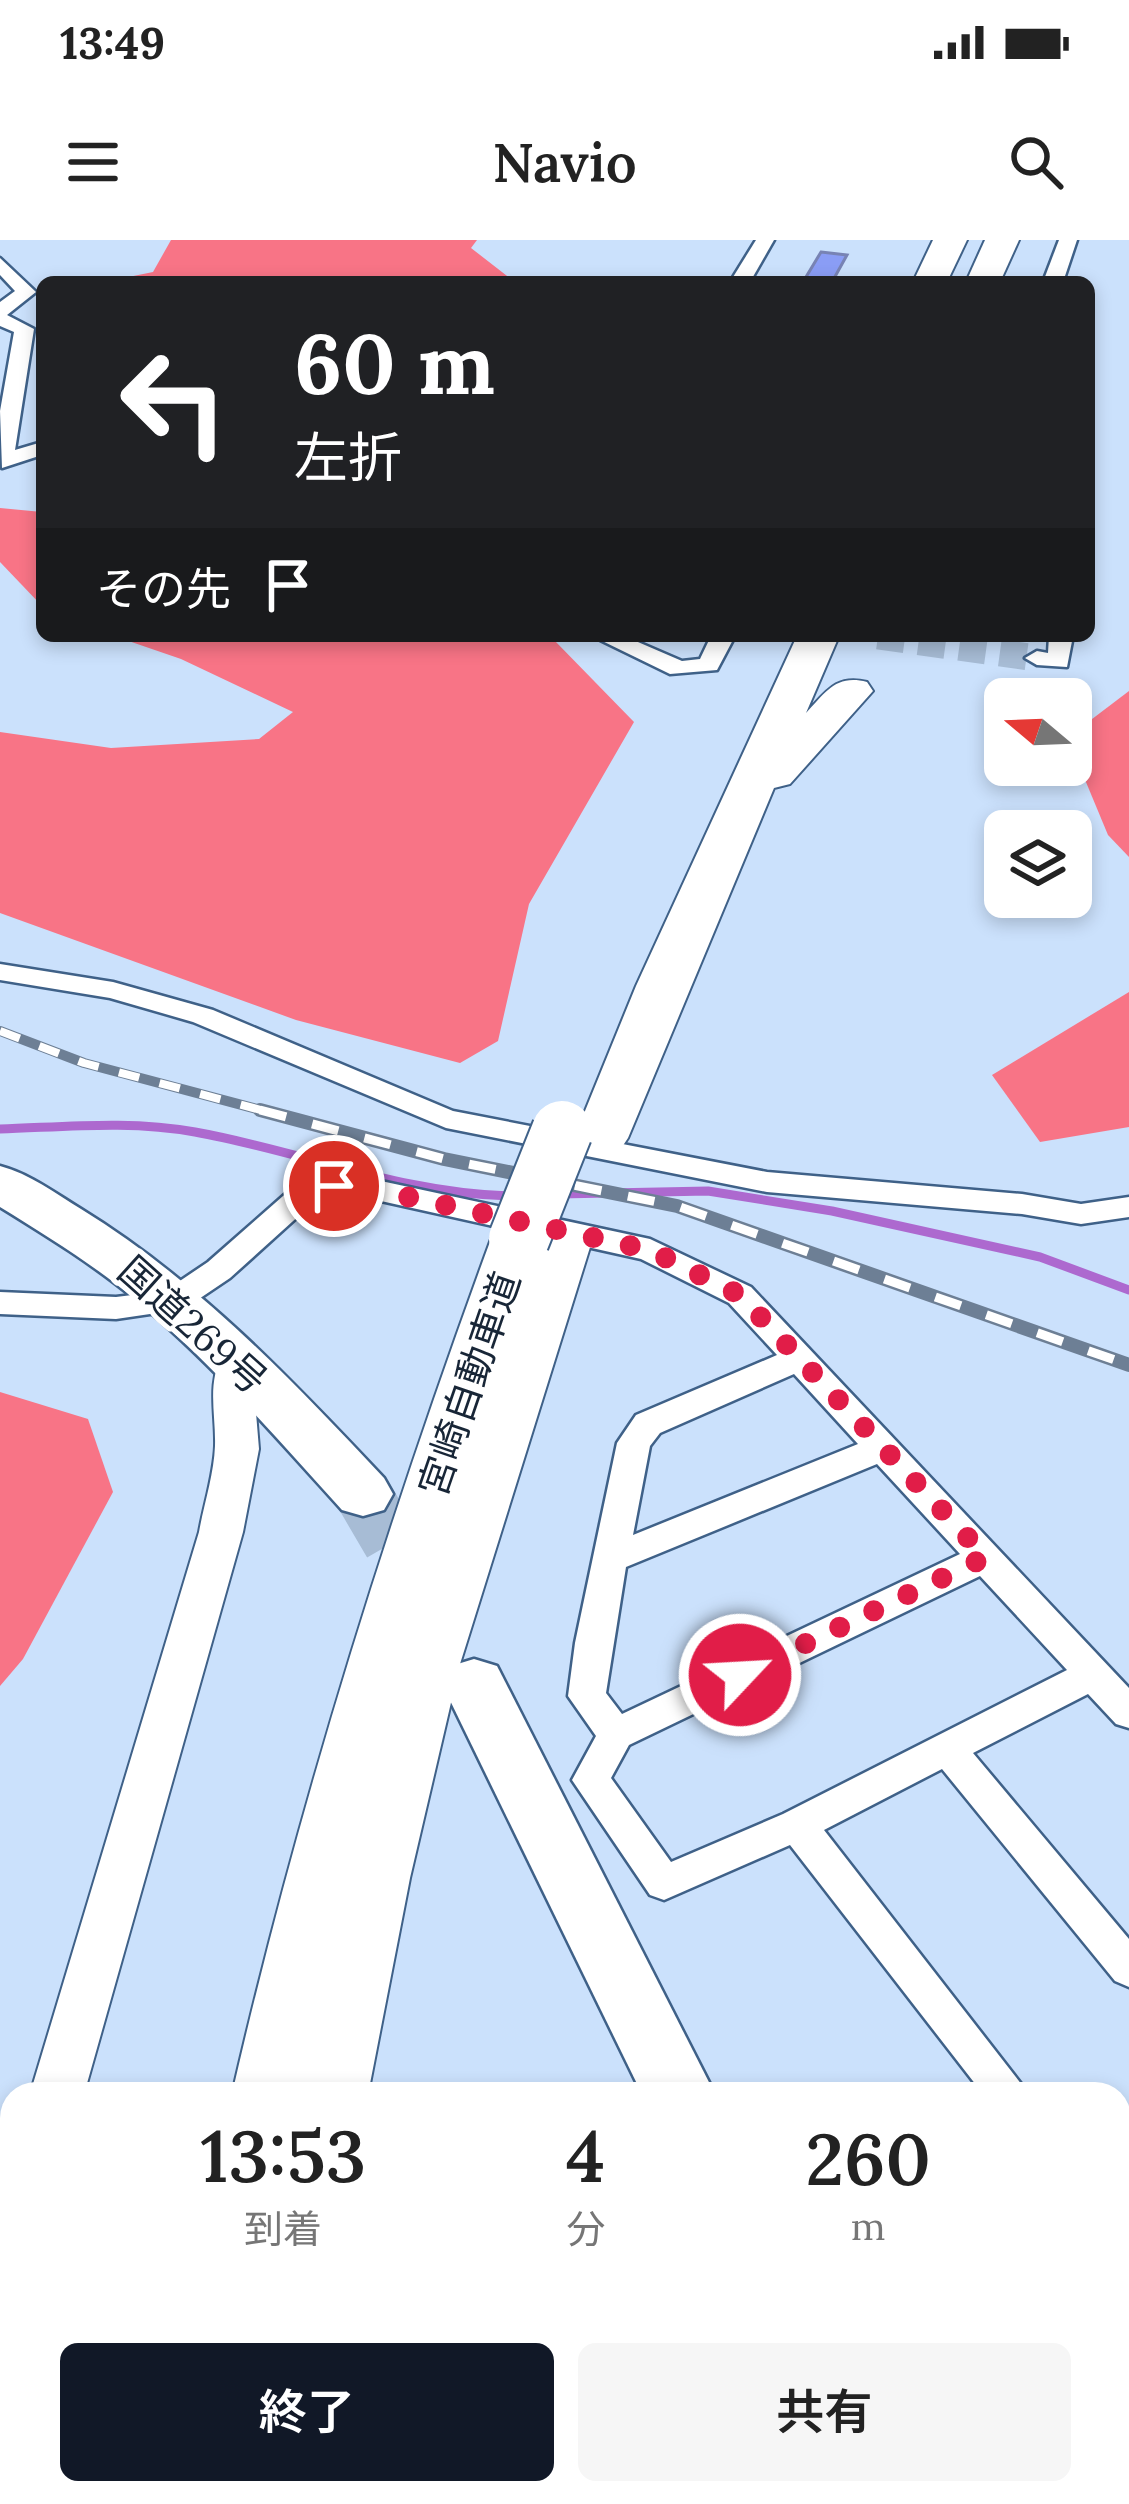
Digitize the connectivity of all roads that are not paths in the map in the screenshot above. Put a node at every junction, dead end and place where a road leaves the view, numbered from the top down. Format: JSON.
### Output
{"nodes":[{"id":1,"x":765,"y":240,"type":"edge"},
{"id":2,"x":950,"y":240,"type":"edge"},
{"id":3,"x":1002,"y":240,"type":"edge"},
{"id":4,"x":1068,"y":240,"type":"edge"},
{"id":5,"x":0,"y":264,"type":"edge"},
{"id":6,"x":744,"y":276,"type":"edge"},
{"id":7,"x":933,"y":276,"type":"edge"},
{"id":8,"x":986,"y":276,"type":"edge"},
{"id":9,"x":1055,"y":276,"type":"edge"},
{"id":10,"x":0,"y":315,"type":"edge"},
{"id":11,"x":36,"y":450,"type":"edge"},
{"id":12,"x":1,"y":462,"type":"edge"},
{"id":13,"x":36,"y":473,"type":"edge"},
{"id":14,"x":618,"y":642,"type":"edge"},
{"id":15,"x":720,"y":642,"type":"edge"},
{"id":16,"x":775,"y":642,"type":"edge"},
{"id":17,"x":815,"y":642,"type":"edge"},
{"id":18,"x":1061,"y":642,"type":"edge"},
{"id":19,"x":1037,"y":658,"type":"tunnel mouth"},
{"id":20,"x":851,"y":691,"type":"dead end"},
{"id":21,"x":744,"y":807,"type":"junction"},
{"id":22,"x":0,"y":972,"type":"edge"},
{"id":23,"x":581,"y":1135,"type":"junction"},
{"id":24,"x":0,"y":1183,"type":"edge"},
{"id":25,"x":1129,"y":1208,"type":"edge"},
{"id":26,"x":541,"y":1242,"type":"junction"},
{"id":27,"x":173,"y":1300,"type":"junction"},
{"id":28,"x":0,"y":1303,"type":"edge"},
{"id":29,"x":802,"y":1357,"type":"junction"},
{"id":30,"x":238,"y":1362,"type":"junction"},
{"id":31,"x":884,"y":1447,"type":"junction"},
{"id":32,"x":363,"y":1494,"type":"tunnel mouth"},
{"id":33,"x":986,"y":1557,"type":"junction"},
{"id":34,"x":613,"y":1558,"type":"junction"},
{"id":35,"x":1093,"y":1674,"type":"junction"},
{"id":36,"x":473,"y":1684,"type":"dead end"},
{"id":37,"x":1129,"y":1713,"type":"edge"},
{"id":38,"x":616,"y":1734,"type":"junction"},
{"id":39,"x":947,"y":1748,"type":"junction"},
{"id":40,"x":797,"y":1825,"type":"junction"},
{"id":41,"x":1129,"y":1969,"type":"edge"},
{"id":42,"x":61,"y":2082,"type":"edge"},
{"id":43,"x":273,"y":2082,"type":"edge"},
{"id":44,"x":332,"y":2082,"type":"edge"},
{"id":45,"x":673,"y":2082,"type":"edge"},
{"id":46,"x":999,"y":2082,"type":"edge"}],
"edges":[{"from":1,"to":6,"type":"street"},
{"from":2,"to":7,"type":"highway"},
{"from":3,"to":8,"type":"highway"},
{"from":4,"to":9,"type":"street"},
{"from":5,"to":10,"type":"street"},
{"from":10,"to":12,"type":"street"},
{"from":11,"to":12,"type":"street"},
{"from":12,"to":13,"type":"street"},
{"from":14,"to":15,"type":"street"},
{"from":16,"to":23,"type":"highway","name":"宮崎自動車道"},
{"from":17,"to":21,"type":"highway","name":"宮崎自動車道"},
{"from":18,"to":19,"type":"street"},
{"from":20,"to":21,"type":"highway"},
{"from":21,"to":23,"type":"highway","name":"宮崎自動車道"},
{"from":22,"to":25,"type":"street"},
{"from":23,"to":26,"type":"highway","name":"宮崎自動車道"},
{"from":24,"to":27,"type":"highway","name":"国道269号"},
{"from":26,"to":43,"type":"highway","name":"宮崎自動車道"},
{"from":26,"to":44,"type":"highway","name":"宮崎自動車道"},
{"from":27,"to":28,"type":"street"},
{"from":27,"to":29,"type":"street"},
{"from":27,"to":30,"type":"highway","name":"国道269号"},
{"from":29,"to":31,"type":"street"},
{"from":29,"to":34,"type":"street"},
{"from":30,"to":32,"type":"highway","name":"国道269号"},
{"from":30,"to":42,"type":"street"},
{"from":31,"to":33,"type":"street"},
{"from":31,"to":34,"type":"street"},
{"from":33,"to":35,"type":"street"},
{"from":33,"to":38,"type":"street"},
{"from":34,"to":38,"type":"street"},
{"from":35,"to":37,"type":"street"},
{"from":35,"to":39,"type":"street"},
{"from":36,"to":45,"type":"highway"},
{"from":38,"to":40,"type":"street"},
{"from":39,"to":40,"type":"street"},
{"from":39,"to":41,"type":"street"},
{"from":40,"to":46,"type":"street"}]}
